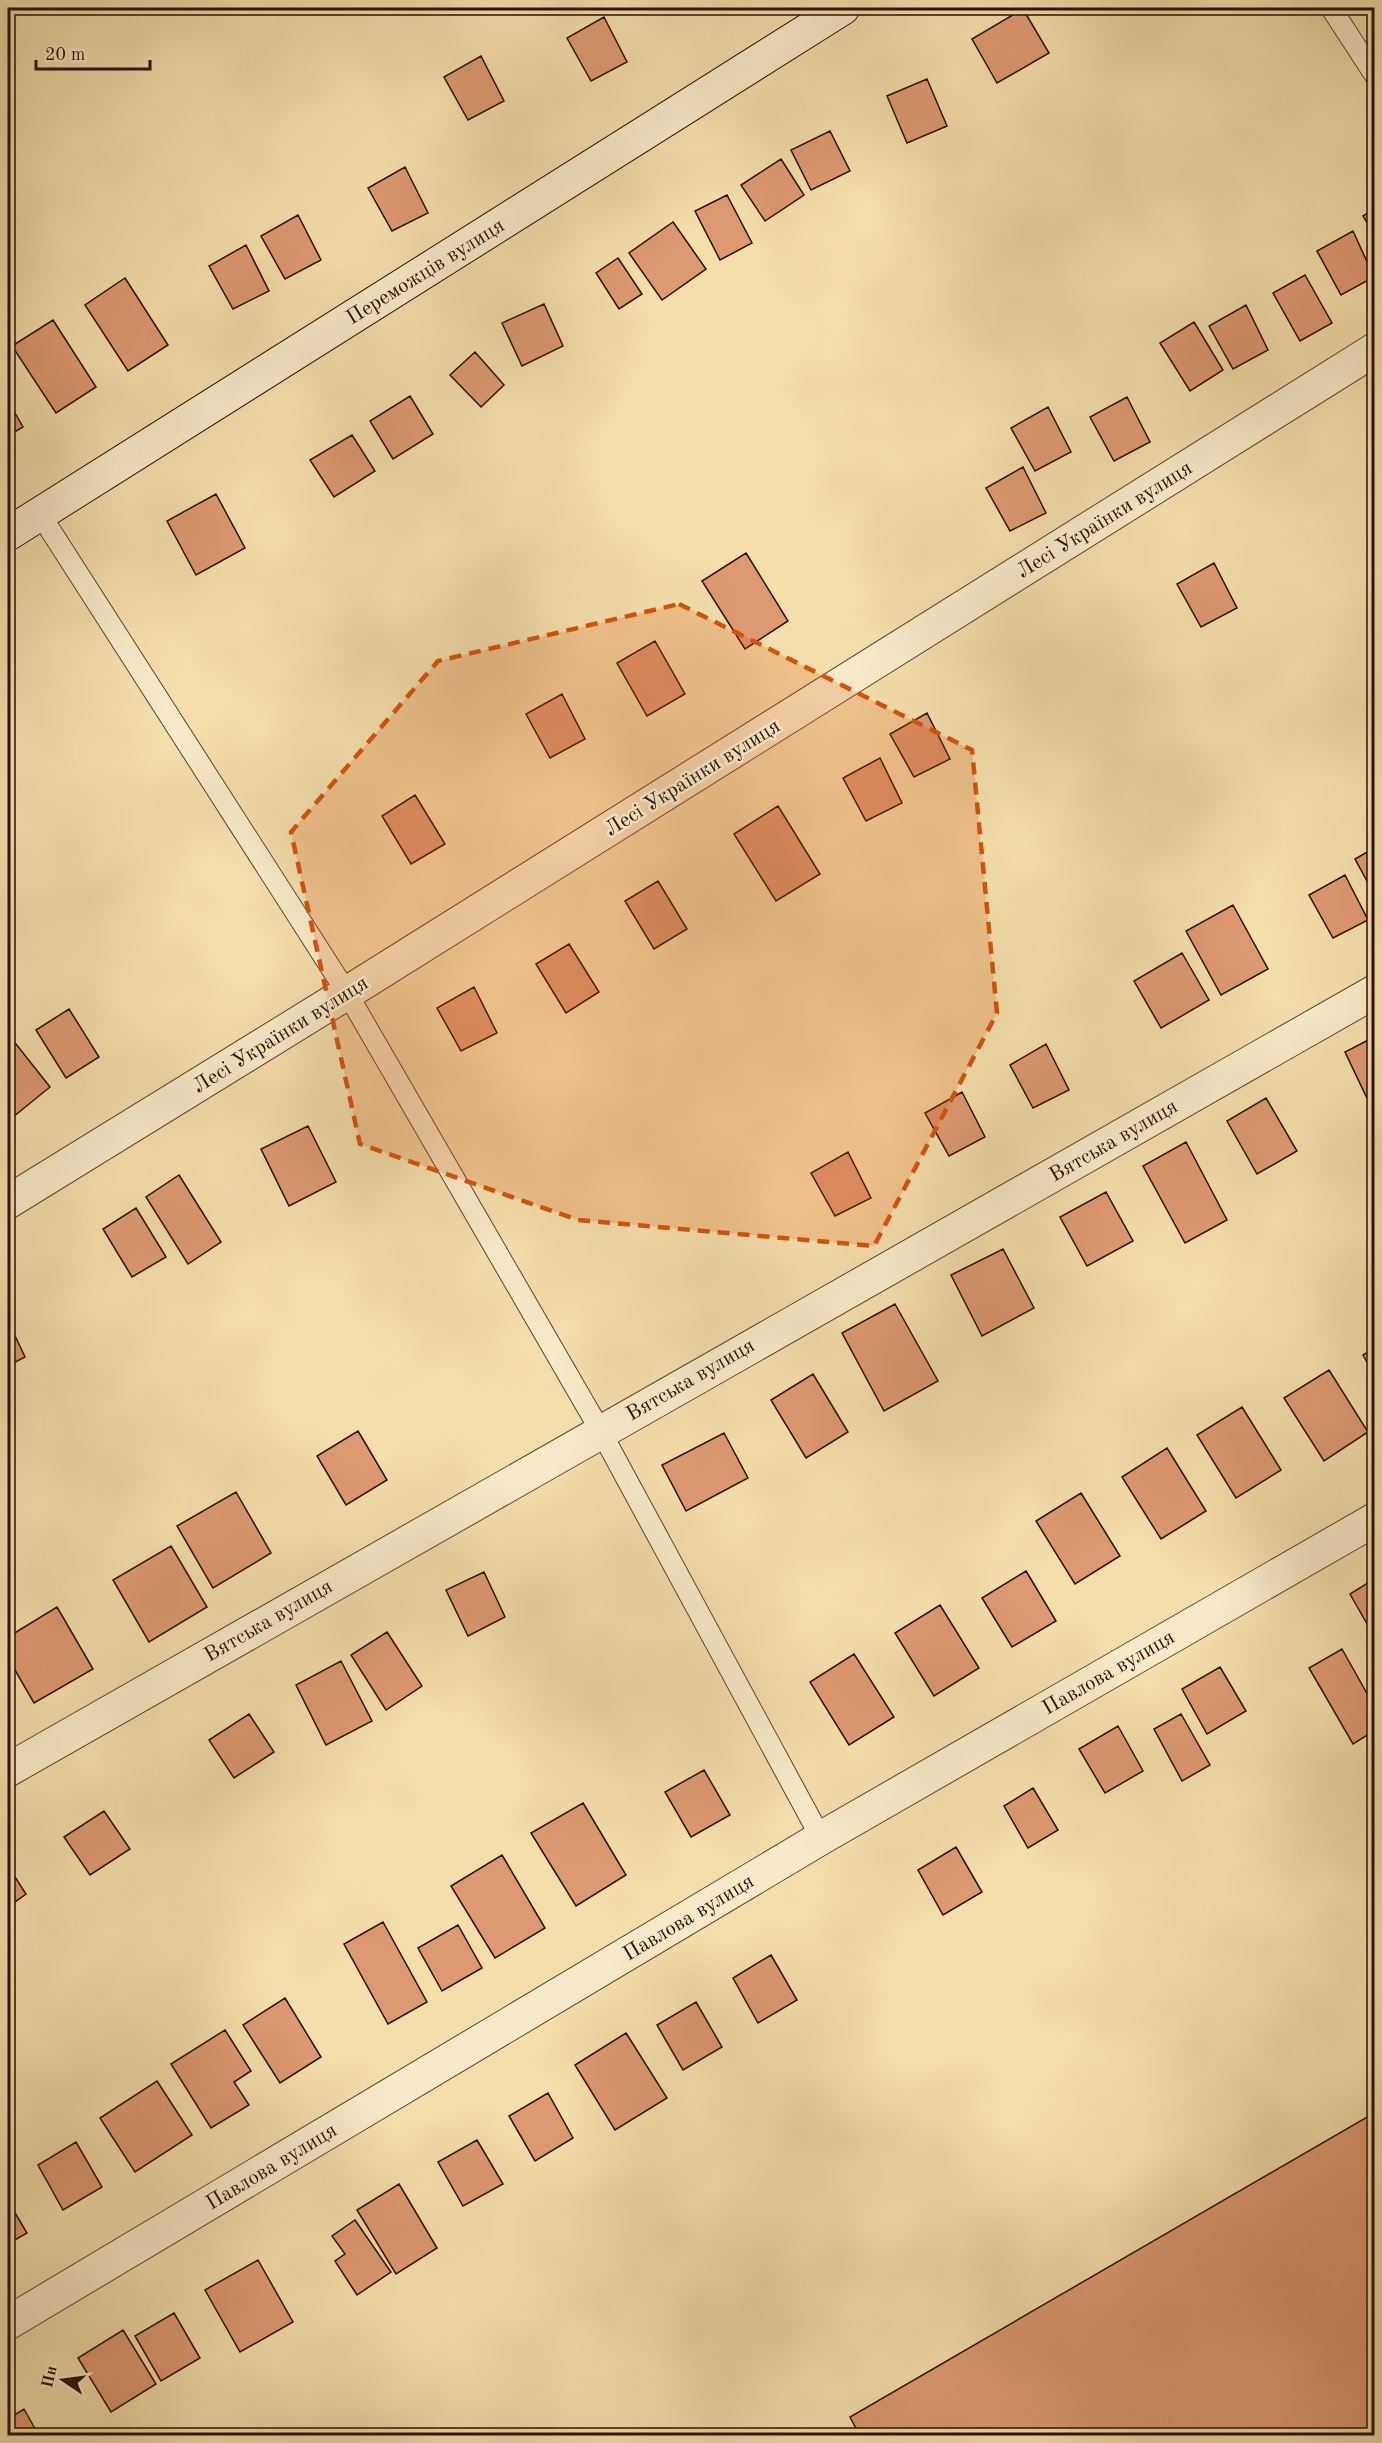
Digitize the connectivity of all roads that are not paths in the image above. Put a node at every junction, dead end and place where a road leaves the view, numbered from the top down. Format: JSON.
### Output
{"nodes":[{"id":1,"x":843,"y":8,"type":"edge"},
{"id":2,"x":1330,"y":8,"type":"edge"},
{"id":3,"x":1374,"y":74,"type":"edge"},
{"id":4,"x":1374,"y":350,"type":"edge"},
{"id":5,"x":40,"y":514,"type":"junction"},
{"id":6,"x":8,"y":534,"type":"edge"},
{"id":7,"x":1374,"y":992,"type":"edge"},
{"id":8,"x":348,"y":993,"type":"junction"},
{"id":9,"x":8,"y":1202,"type":"edge"},
{"id":10,"x":600,"y":1430,"type":"junction"},
{"id":11,"x":1374,"y":1520,"type":"edge"},
{"id":12,"x":8,"y":1770,"type":"edge"},
{"id":13,"x":820,"y":1838,"type":"junction"},
{"id":14,"x":8,"y":2323,"type":"edge"}],
"edges":[{"from":1,"to":5,"type":"street","name":"Переможців вулиця"},
{"from":2,"to":3,"type":"lane"},
{"from":4,"to":8,"type":"street","name":"Лесі Українки вулиця"},
{"from":5,"to":6,"type":"street","name":"Переможців вулиця"},
{"from":5,"to":8,"type":"lane"},
{"from":7,"to":10,"type":"street","name":"Вятська вулиця"},
{"from":8,"to":9,"type":"street","name":"Лесі Українки вулиця"},
{"from":8,"to":10,"type":"lane"},
{"from":10,"to":12,"type":"street","name":"Вятська вулиця"},
{"from":10,"to":13,"type":"lane"},
{"from":11,"to":13,"type":"street","name":"Павлова вулиця"},
{"from":13,"to":14,"type":"street","name":"Павлова вулиця"}]}
